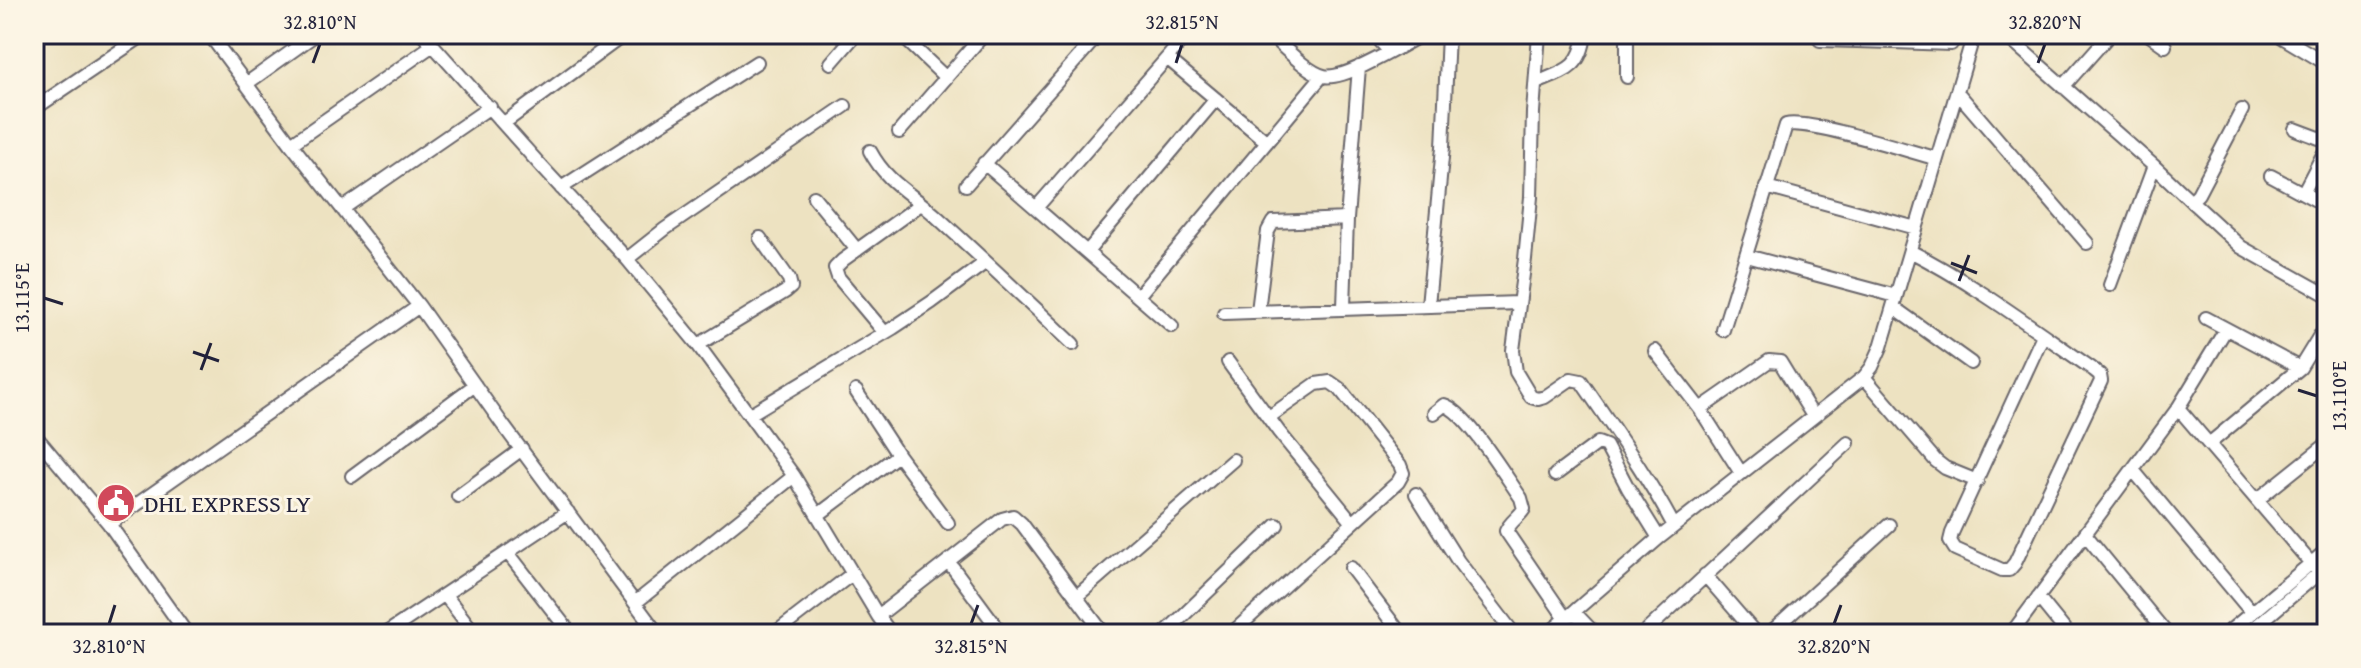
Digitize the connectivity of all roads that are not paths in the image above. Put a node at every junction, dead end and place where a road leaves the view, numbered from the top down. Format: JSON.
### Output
{"nodes":[{"id":1,"x":145,"y":34,"type":"edge"},
{"id":2,"x":209,"y":34,"type":"edge"},
{"id":3,"x":316,"y":34,"type":"edge"},
{"id":4,"x":423,"y":34,"type":"edge"},
{"id":5,"x":625,"y":34,"type":"edge"},
{"id":6,"x":856,"y":34,"type":"edge"},
{"id":7,"x":900,"y":34,"type":"edge"},
{"id":8,"x":984,"y":34,"type":"edge"},
{"id":9,"x":1099,"y":34,"type":"edge"},
{"id":10,"x":1187,"y":34,"type":"edge"},
{"id":11,"x":1269,"y":34,"type":"edge"},
{"id":12,"x":1374,"y":34,"type":"edge"},
{"id":13,"x":1423,"y":34,"type":"edge"},
{"id":14,"x":1448,"y":34,"type":"edge"},
{"id":15,"x":1539,"y":34,"type":"edge"},
{"id":16,"x":1585,"y":34,"type":"edge"},
{"id":17,"x":1627,"y":34,"type":"edge"},
{"id":18,"x":1974,"y":34,"type":"edge"},
{"id":19,"x":2004,"y":34,"type":"edge"},
{"id":20,"x":2110,"y":34,"type":"edge"},
{"id":21,"x":2148,"y":34,"type":"edge"},
{"id":22,"x":2277,"y":34,"type":"edge"},
{"id":23,"x":1899,"y":38,"type":"edge"},
{"id":24,"x":1820,"y":40,"type":"dead end"},
{"id":25,"x":1951,"y":44,"type":"dead end"},
{"id":26,"x":433,"y":45,"type":"junction"},
{"id":27,"x":2165,"y":46,"type":"dead end"},
{"id":28,"x":1390,"y":52,"type":"junction"},
{"id":29,"x":1167,"y":58,"type":"junction"},
{"id":30,"x":757,"y":62,"type":"dead end"},
{"id":31,"x":831,"y":63,"type":"dead end"},
{"id":32,"x":2327,"y":64,"type":"edge"},
{"id":33,"x":1359,"y":67,"type":"junction"},
{"id":34,"x":1322,"y":76,"type":"junction"},
{"id":35,"x":1627,"y":77,"type":"dead end"},
{"id":36,"x":946,"y":78,"type":"junction"},
{"id":37,"x":1536,"y":83,"type":"junction"},
{"id":38,"x":246,"y":84,"type":"junction"},
{"id":39,"x":2063,"y":87,"type":"junction"},
{"id":40,"x":1957,"y":92,"type":"junction"},
{"id":41,"x":1216,"y":99,"type":"junction"},
{"id":42,"x":845,"y":106,"type":"dead end"},
{"id":43,"x":490,"y":107,"type":"junction"},
{"id":44,"x":34,"y":109,"type":"edge"},
{"id":45,"x":2242,"y":110,"type":"dead end"},
{"id":46,"x":504,"y":123,"type":"junction"},
{"id":47,"x":2295,"y":129,"type":"dead end"},
{"id":48,"x":899,"y":132,"type":"dead end"},
{"id":49,"x":1267,"y":142,"type":"junction"},
{"id":50,"x":291,"y":144,"type":"junction"},
{"id":51,"x":2327,"y":144,"type":"edge"},
{"id":52,"x":870,"y":151,"type":"dead end"},
{"id":53,"x":1935,"y":158,"type":"junction"},
{"id":54,"x":984,"y":163,"type":"junction"},
{"id":55,"x":2154,"y":166,"type":"junction"},
{"id":56,"x":2271,"y":176,"type":"dead end"},
{"id":57,"x":966,"y":185,"type":"dead end"},
{"id":58,"x":1766,"y":187,"type":"junction"},
{"id":59,"x":561,"y":188,"type":"junction"},
{"id":60,"x":2303,"y":193,"type":"junction"},
{"id":61,"x":814,"y":197,"type":"dead end"},
{"id":62,"x":2191,"y":201,"type":"junction"},
{"id":63,"x":921,"y":204,"type":"junction"},
{"id":64,"x":2327,"y":206,"type":"edge"},
{"id":65,"x":1036,"y":208,"type":"junction"},
{"id":66,"x":342,"y":209,"type":"junction"},
{"id":67,"x":1347,"y":219,"type":"junction"},
{"id":68,"x":1916,"y":228,"type":"junction"},
{"id":69,"x":760,"y":238,"type":"dead end"},
{"id":70,"x":2087,"y":243,"type":"dead end"},
{"id":71,"x":857,"y":250,"type":"junction"},
{"id":72,"x":1910,"y":251,"type":"junction"},
{"id":73,"x":1087,"y":252,"type":"junction"},
{"id":74,"x":1747,"y":256,"type":"junction"},
{"id":75,"x":627,"y":259,"type":"junction"},
{"id":76,"x":986,"y":262,"type":"junction"},
{"id":77,"x":2110,"y":285,"type":"dead end"},
{"id":78,"x":2327,"y":295,"type":"edge"},
{"id":79,"x":1138,"y":296,"type":"junction"},
{"id":80,"x":1894,"y":302,"type":"junction"},
{"id":81,"x":1518,"y":303,"type":"junction"},
{"id":82,"x":1428,"y":305,"type":"junction"},
{"id":83,"x":419,"y":306,"type":"junction"},
{"id":84,"x":1344,"y":307,"type":"junction"},
{"id":85,"x":1258,"y":311,"type":"junction"},
{"id":86,"x":1224,"y":313,"type":"dead end"},
{"id":87,"x":2206,"y":318,"type":"dead end"},
{"id":88,"x":2327,"y":324,"type":"edge"},
{"id":89,"x":1172,"y":326,"type":"dead end"},
{"id":90,"x":2226,"y":329,"type":"junction"},
{"id":91,"x":1723,"y":330,"type":"dead end"},
{"id":92,"x":885,"y":333,"type":"junction"},
{"id":93,"x":2043,"y":335,"type":"junction"},
{"id":94,"x":1073,"y":344,"type":"dead end"},
{"id":95,"x":698,"y":345,"type":"junction"},
{"id":96,"x":1655,"y":351,"type":"dead end"},
{"id":97,"x":1228,"y":362,"type":"dead end"},
{"id":98,"x":1971,"y":363,"type":"dead end"},
{"id":99,"x":2300,"y":368,"type":"junction"},
{"id":100,"x":1864,"y":377,"type":"junction"},
{"id":101,"x":475,"y":385,"type":"junction"},
{"id":102,"x":856,"y":391,"type":"dead end"},
{"id":103,"x":2178,"y":408,"type":"junction"},
{"id":104,"x":1700,"y":409,"type":"junction"},
{"id":105,"x":1434,"y":413,"type":"dead end"},
{"id":106,"x":750,"y":414,"type":"junction"},
{"id":107,"x":1813,"y":416,"type":"junction"},
{"id":108,"x":1269,"y":417,"type":"junction"},
{"id":109,"x":34,"y":434,"type":"edge"},
{"id":110,"x":1848,"y":443,"type":"dead end"},
{"id":111,"x":2209,"y":444,"type":"junction"},
{"id":112,"x":2327,"y":444,"type":"edge"},
{"id":113,"x":522,"y":449,"type":"junction"},
{"id":114,"x":898,"y":455,"type":"junction"},
{"id":115,"x":1233,"y":460,"type":"dead end"},
{"id":116,"x":2133,"y":470,"type":"junction"},
{"id":117,"x":1741,"y":473,"type":"junction"},
{"id":118,"x":1555,"y":475,"type":"dead end"},
{"id":119,"x":352,"y":476,"type":"dead end"},
{"id":120,"x":794,"y":476,"type":"junction"},
{"id":121,"x":1977,"y":481,"type":"junction"},
{"id":122,"x":1416,"y":494,"type":"dead end"},
{"id":123,"x":458,"y":496,"type":"dead end"},
{"id":124,"x":2257,"y":500,"type":"junction"},
{"id":125,"x":568,"y":512,"type":"junction"},
{"id":126,"x":818,"y":515,"type":"junction"},
{"id":127,"x":948,"y":523,"type":"dead end"},
{"id":128,"x":1353,"y":523,"type":"junction"},
{"id":129,"x":109,"y":524,"type":"junction"},
{"id":130,"x":1277,"y":525,"type":"dead end"},
{"id":131,"x":1889,"y":525,"type":"dead end"},
{"id":132,"x":1674,"y":526,"type":"junction"},
{"id":133,"x":2085,"y":534,"type":"junction"},
{"id":134,"x":1659,"y":538,"type":"junction"},
{"id":135,"x":2327,"y":550,"type":"edge"},
{"id":136,"x":508,"y":553,"type":"junction"},
{"id":137,"x":948,"y":561,"type":"junction"},
{"id":138,"x":1351,"y":568,"type":"dead end"},
{"id":139,"x":2321,"y":571,"type":"edge"},
{"id":140,"x":852,"y":574,"type":"junction"},
{"id":141,"x":1705,"y":575,"type":"junction"},
{"id":142,"x":445,"y":595,"type":"junction"},
{"id":143,"x":1077,"y":596,"type":"junction"},
{"id":144,"x":2038,"y":597,"type":"junction"},
{"id":145,"x":635,"y":603,"type":"junction"},
{"id":146,"x":878,"y":616,"type":"junction"},
{"id":147,"x":1570,"y":616,"type":"junction"},
{"id":148,"x":2256,"y":618,"type":"junction"},
{"id":149,"x":187,"y":634,"type":"edge"},
{"id":150,"x":385,"y":634,"type":"edge"},
{"id":151,"x":475,"y":634,"type":"edge"},
{"id":152,"x":571,"y":634,"type":"edge"},
{"id":153,"x":658,"y":634,"type":"edge"},
{"id":154,"x":774,"y":634,"type":"edge"},
{"id":155,"x":891,"y":634,"type":"edge"},
{"id":156,"x":1002,"y":634,"type":"edge"},
{"id":157,"x":1104,"y":634,"type":"edge"},
{"id":158,"x":1164,"y":634,"type":"edge"},
{"id":159,"x":1231,"y":634,"type":"edge"},
{"id":160,"x":1401,"y":634,"type":"edge"},
{"id":161,"x":1514,"y":634,"type":"edge"},
{"id":162,"x":1548,"y":634,"type":"edge"},
{"id":163,"x":1595,"y":634,"type":"edge"},
{"id":164,"x":1643,"y":634,"type":"edge"},
{"id":165,"x":1756,"y":634,"type":"edge"},
{"id":166,"x":1769,"y":634,"type":"edge"},
{"id":167,"x":2011,"y":634,"type":"edge"},
{"id":168,"x":2068,"y":634,"type":"edge"},
{"id":169,"x":2167,"y":634,"type":"edge"},
{"id":170,"x":2226,"y":634,"type":"edge"},
{"id":171,"x":2247,"y":634,"type":"edge"},
{"id":172,"x":2270,"y":634,"type":"edge"}],
"edges":[{"from":1,"to":44,"type":"street"},
{"from":2,"to":38,"type":"street"},
{"from":3,"to":38,"type":"street"},
{"from":4,"to":26,"type":"street"},
{"from":5,"to":46,"type":"street"},
{"from":6,"to":31,"type":"street"},
{"from":7,"to":36,"type":"street"},
{"from":8,"to":36,"type":"street"},
{"from":9,"to":54,"type":"street"},
{"from":10,"to":29,"type":"street"},
{"from":11,"to":34,"type":"street"},
{"from":12,"to":28,"type":"street"},
{"from":13,"to":28,"type":"street"},
{"from":14,"to":82,"type":"street"},
{"from":15,"to":37,"type":"street"},
{"from":16,"to":37,"type":"street"},
{"from":17,"to":35,"type":"street"},
{"from":18,"to":40,"type":"street"},
{"from":19,"to":39,"type":"street"},
{"from":20,"to":39,"type":"street"},
{"from":21,"to":27,"type":"street"},
{"from":22,"to":32,"type":"street"},
{"from":23,"to":24,"type":"street"},
{"from":23,"to":25,"type":"street"},
{"from":26,"to":43,"type":"street"},
{"from":26,"to":50,"type":"street"},
{"from":28,"to":33,"type":"street"},
{"from":29,"to":41,"type":"street"},
{"from":29,"to":65,"type":"street"},
{"from":30,"to":59,"type":"street"},
{"from":33,"to":34,"type":"street"},
{"from":33,"to":67,"type":"street"},
{"from":34,"to":49,"type":"street"},
{"from":36,"to":48,"type":"street"},
{"from":37,"to":81,"type":"street"},
{"from":38,"to":50,"type":"street"},
{"from":39,"to":55,"type":"street"},
{"from":40,"to":53,"type":"street"},
{"from":40,"to":70,"type":"street"},
{"from":41,"to":49,"type":"street"},
{"from":41,"to":73,"type":"street"},
{"from":42,"to":75,"type":"street"},
{"from":43,"to":46,"type":"street"},
{"from":43,"to":66,"type":"street"},
{"from":45,"to":62,"type":"street"},
{"from":46,"to":59,"type":"street"},
{"from":47,"to":51,"type":"street"},
{"from":49,"to":79,"type":"street"},
{"from":50,"to":66,"type":"street"},
{"from":51,"to":60,"type":"street"},
{"from":52,"to":63,"type":"street"},
{"from":53,"to":58,"type":"street"},
{"from":53,"to":68,"type":"street"},
{"from":54,"to":57,"type":"street"},
{"from":54,"to":65,"type":"street"},
{"from":55,"to":62,"type":"street"},
{"from":55,"to":77,"type":"street"},
{"from":56,"to":60,"type":"street"},
{"from":58,"to":68,"type":"street"},
{"from":58,"to":74,"type":"street"},
{"from":59,"to":75,"type":"street"},
{"from":60,"to":64,"type":"street"},
{"from":61,"to":71,"type":"street"},
{"from":62,"to":78,"type":"street"},
{"from":63,"to":71,"type":"street"},
{"from":63,"to":76,"type":"street"},
{"from":65,"to":73,"type":"street"},
{"from":66,"to":83,"type":"street"},
{"from":67,"to":84,"type":"street"},
{"from":67,"to":85,"type":"street"},
{"from":68,"to":72,"type":"street"},
{"from":69,"to":95,"type":"street"},
{"from":71,"to":92,"type":"street"},
{"from":72,"to":80,"type":"street"},
{"from":72,"to":93,"type":"street"},
{"from":73,"to":79,"type":"street"},
{"from":74,"to":80,"type":"street"},
{"from":74,"to":91,"type":"street"},
{"from":75,"to":95,"type":"street"},
{"from":76,"to":92,"type":"street"},
{"from":76,"to":94,"type":"street"},
{"from":79,"to":89,"type":"street"},
{"from":80,"to":98,"type":"street"},
{"from":80,"to":100,"type":"street"},
{"from":81,"to":82,"type":"street"},
{"from":81,"to":132,"type":"street"},
{"from":82,"to":84,"type":"street"},
{"from":83,"to":101,"type":"street"},
{"from":83,"to":129,"type":"street"},
{"from":84,"to":85,"type":"street"},
{"from":85,"to":86,"type":"street"},
{"from":87,"to":90,"type":"street"},
{"from":88,"to":99,"type":"street"},
{"from":90,"to":99,"type":"street"},
{"from":90,"to":103,"type":"street"},
{"from":92,"to":106,"type":"street"},
{"from":93,"to":121,"type":"street"},
{"from":93,"to":121,"type":"street"},
{"from":95,"to":106,"type":"street"},
{"from":96,"to":104,"type":"street"},
{"from":97,"to":108,"type":"street"},
{"from":99,"to":111,"type":"street"},
{"from":100,"to":107,"type":"street"},
{"from":100,"to":121,"type":"street"},
{"from":101,"to":113,"type":"street"},
{"from":101,"to":119,"type":"street"},
{"from":102,"to":114,"type":"street"},
{"from":103,"to":111,"type":"street"},
{"from":103,"to":116,"type":"street"},
{"from":104,"to":107,"type":"street"},
{"from":104,"to":117,"type":"street"},
{"from":105,"to":147,"type":"street"},
{"from":106,"to":120,"type":"street"},
{"from":107,"to":117,"type":"street"},
{"from":108,"to":128,"type":"street"},
{"from":108,"to":128,"type":"street"},
{"from":109,"to":129,"type":"street"},
{"from":110,"to":141,"type":"street"},
{"from":111,"to":124,"type":"street"},
{"from":112,"to":124,"type":"street"},
{"from":113,"to":123,"type":"street"},
{"from":113,"to":125,"type":"street"},
{"from":114,"to":126,"type":"street"},
{"from":114,"to":127,"type":"street"},
{"from":115,"to":143,"type":"street"},
{"from":116,"to":133,"type":"street"},
{"from":116,"to":148,"type":"street"},
{"from":117,"to":132,"type":"street"},
{"from":118,"to":134,"type":"street"},
{"from":120,"to":126,"type":"street"},
{"from":120,"to":145,"type":"street"},
{"from":122,"to":161,"type":"street"},
{"from":124,"to":139,"type":"street"},
{"from":125,"to":136,"type":"street"},
{"from":125,"to":145,"type":"street"},
{"from":126,"to":140,"type":"street"},
{"from":128,"to":159,"type":"street"},
{"from":129,"to":149,"type":"street"},
{"from":130,"to":158,"type":"street"},
{"from":131,"to":166,"type":"street"},
{"from":132,"to":134,"type":"street"},
{"from":133,"to":144,"type":"street"},
{"from":133,"to":169,"type":"street"},
{"from":134,"to":147,"type":"street"},
{"from":135,"to":139,"type":"street"},
{"from":136,"to":142,"type":"street"},
{"from":136,"to":152,"type":"street"},
{"from":137,"to":143,"type":"street"},
{"from":137,"to":146,"type":"street"},
{"from":137,"to":156,"type":"street"},
{"from":138,"to":160,"type":"street"},
{"from":139,"to":148,"type":"street"},
{"from":140,"to":146,"type":"street"},
{"from":140,"to":154,"type":"street"},
{"from":141,"to":164,"type":"street"},
{"from":141,"to":165,"type":"street"},
{"from":142,"to":150,"type":"street"},
{"from":142,"to":151,"type":"street"},
{"from":143,"to":157,"type":"street"},
{"from":144,"to":167,"type":"street"},
{"from":144,"to":168,"type":"street"},
{"from":145,"to":153,"type":"street"},
{"from":146,"to":155,"type":"street"},
{"from":147,"to":162,"type":"street"},
{"from":147,"to":163,"type":"street"},
{"from":148,"to":170,"type":"street"},
{"from":148,"to":171,"type":"street"},
{"from":148,"to":172,"type":"street"}]}
